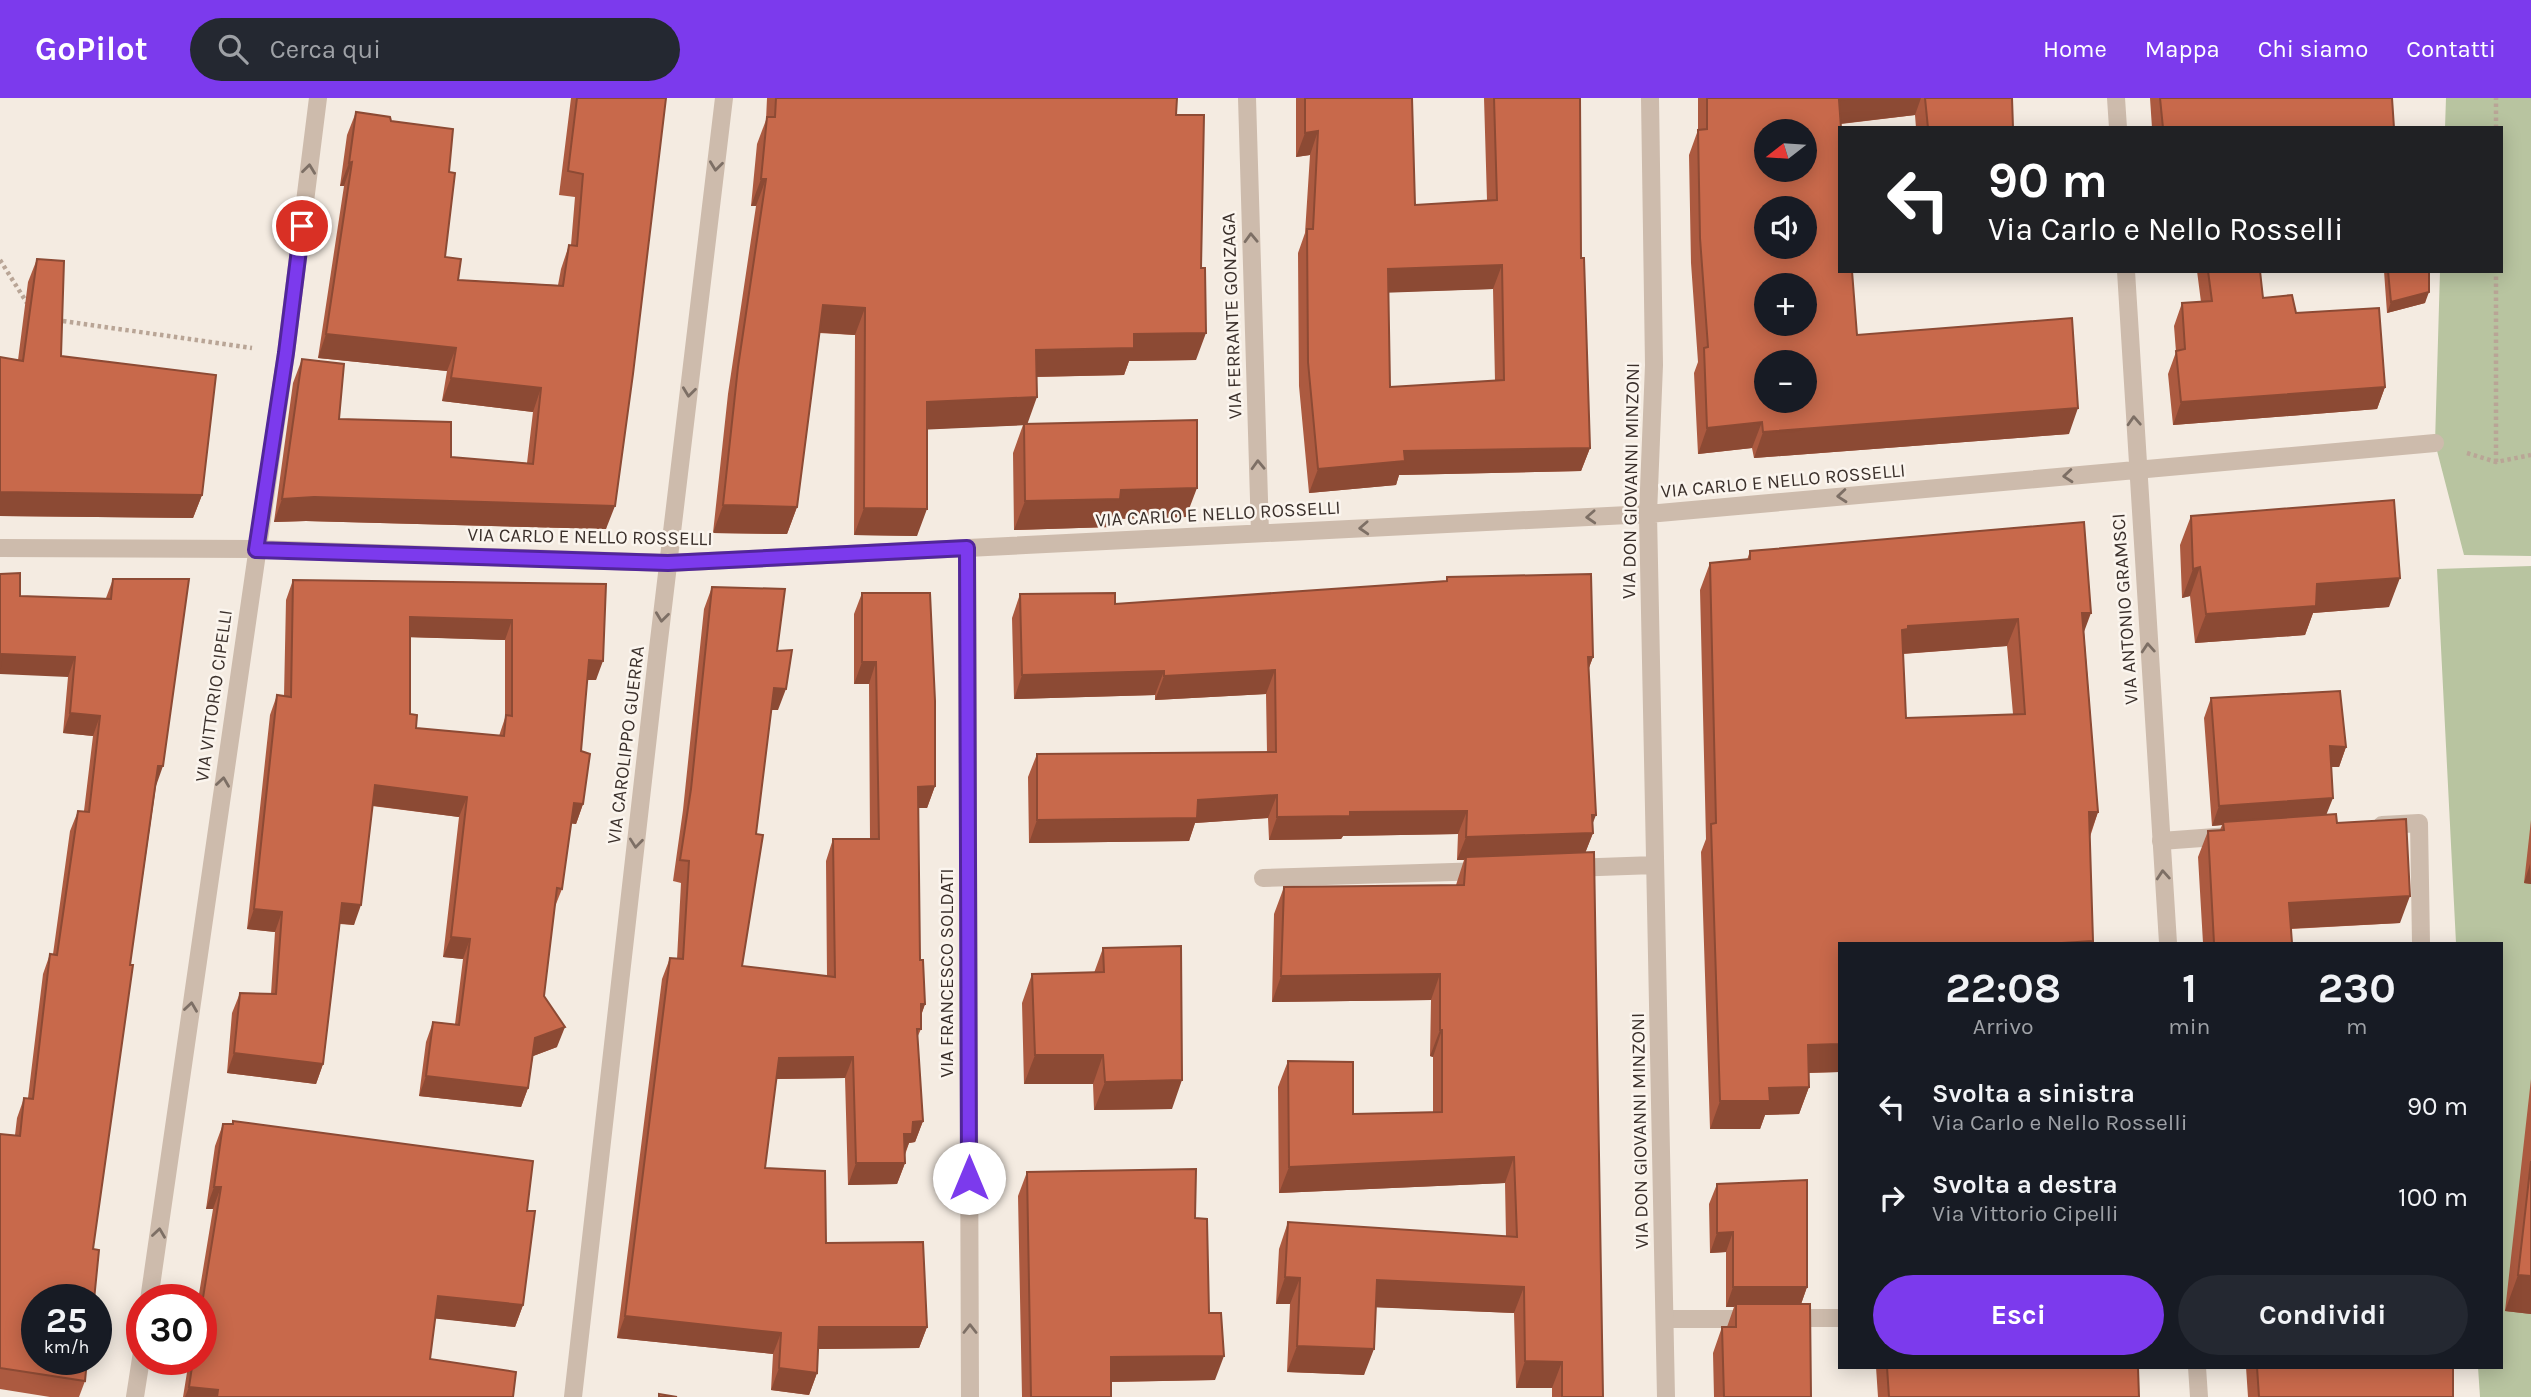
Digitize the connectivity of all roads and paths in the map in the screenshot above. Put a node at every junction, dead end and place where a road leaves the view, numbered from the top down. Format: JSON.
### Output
{"nodes":[{"id":1,"x":317,"y":98,"type":"edge"},
{"id":2,"x":724,"y":98,"type":"edge"},
{"id":3,"x":1247,"y":98,"type":"edge"},
{"id":4,"x":1650,"y":98,"type":"edge"},
{"id":5,"x":2116,"y":98,"type":"edge"},
{"id":6,"x":2496,"y":98,"type":"edge"},
{"id":7,"x":2118,"y":126,"type":"edge"},
{"id":8,"x":2496,"y":126,"type":"edge"},
{"id":9,"x":0,"y":260,"type":"edge"},
{"id":10,"x":2126,"y":273,"type":"edge"},
{"id":11,"x":2496,"y":273,"type":"edge"},
{"id":12,"x":29,"y":306,"type":"edge"},
{"id":13,"x":49,"y":319,"type":"edge"},
{"id":14,"x":286,"y":353,"type":"junction"},
{"id":15,"x":2435,"y":443,"type":"joint"},
{"id":16,"x":2531,"y":455,"type":"edge"},
{"id":17,"x":2496,"y":462,"type":"junction"},
{"id":18,"x":2136,"y":470,"type":"junction"},
{"id":19,"x":1648,"y":514,"type":"junction"},
{"id":20,"x":1260,"y":533,"type":"junction"},
{"id":21,"x":0,"y":548,"type":"edge"},
{"id":22,"x":967,"y":548,"type":"junction"},
{"id":23,"x":256,"y":550,"type":"junction"},
{"id":24,"x":668,"y":563,"type":"junction"},
{"id":25,"x":2365,"y":827,"type":"edge"},
{"id":26,"x":2242,"y":835,"type":"edge"},
{"id":27,"x":2161,"y":841,"type":"junction"},
{"id":28,"x":1655,"y":865,"type":"junction"},
{"id":29,"x":1547,"y":868,"type":"edge"},
{"id":30,"x":1507,"y":870,"type":"edge"},
{"id":31,"x":1263,"y":878,"type":"dead end"},
{"id":32,"x":2168,"y":942,"type":"edge"},
{"id":33,"x":2421,"y":942,"type":"edge"},
{"id":34,"x":151,"y":1284,"type":"edge"},
{"id":35,"x":1838,"y":1318,"type":"edge"},
{"id":36,"x":1665,"y":1319,"type":"junction"},
{"id":37,"x":2197,"y":1369,"type":"edge"},
{"id":38,"x":138,"y":1375,"type":"edge"},
{"id":39,"x":135,"y":1397,"type":"edge"},
{"id":40,"x":573,"y":1397,"type":"edge"},
{"id":41,"x":970,"y":1397,"type":"edge"},
{"id":42,"x":1666,"y":1397,"type":"edge"},
{"id":43,"x":2199,"y":1397,"type":"edge"}],
"edges":[{"from":14,"to":1,"type":"street","name":"VIA VITTORIO CIPELLI","one_way":true},
{"from":2,"to":24,"type":"street","name":"VIA CAROLIPPO GUERRA","one_way":true},
{"from":20,"to":3,"type":"street","name":"VIA FERRANTE GONZAGA","one_way":true},
{"from":4,"to":19,"type":"street","name":"VIA DON GIOVANNI MINZONI"},
{"from":5,"to":7,"type":"street"},
{"from":6,"to":8,"type":"path"},
{"from":9,"to":12,"type":"path"},
{"from":18,"to":10,"type":"street","name":"VIA ANTONIO GRAMSCI","one_way":true},
{"from":11,"to":17,"type":"path"},
{"from":13,"to":14,"type":"path"},
{"from":14,"to":23,"type":"street","name":"VIA VITTORIO CIPELLI"},
{"from":15,"to":17,"type":"path"},
{"from":15,"to":18,"type":"street","name":"VIA CARLO E NELLO ROSSELLI"},
{"from":16,"to":17,"type":"path"},
{"from":18,"to":19,"type":"street","name":"VIA CARLO E NELLO ROSSELLI","one_way":true},
{"from":27,"to":18,"type":"street","name":"VIA ANTONIO GRAMSCI","one_way":true},
{"from":19,"to":20,"type":"street","name":"VIA CARLO E NELLO ROSSELLI","one_way":true},
{"from":19,"to":28,"type":"street","name":"VIA DON GIOVANNI MINZONI"},
{"from":20,"to":22,"type":"street","name":"VIA CARLO E NELLO ROSSELLI"},
{"from":21,"to":23,"type":"street","name":"VIA CARLO E NELLO ROSSELLI"},
{"from":22,"to":24,"type":"street","name":"VIA CARLO E NELLO ROSSELLI"},
{"from":41,"to":22,"type":"street","name":"VIA FRANCESCO SOLDATI","one_way":true},
{"from":23,"to":24,"type":"street","name":"VIA CARLO E NELLO ROSSELLI"},
{"from":34,"to":23,"type":"street","name":"VIA VITTORIO CIPELLI","one_way":true},
{"from":24,"to":40,"type":"street","name":"VIA CAROLIPPO GUERRA","one_way":true},
{"from":25,"to":33,"type":"street"},
{"from":26,"to":27,"type":"street"},
{"from":32,"to":27,"type":"street","name":"VIA ANTONIO GRAMSCI","one_way":true},
{"from":28,"to":29,"type":"street"},
{"from":28,"to":36,"type":"street","name":"VIA DON GIOVANNI MINZONI"},
{"from":30,"to":31,"type":"street"},
{"from":35,"to":36,"type":"street"},
{"from":36,"to":42,"type":"street","name":"VIA DON GIOVANNI MINZONI"},
{"from":37,"to":43,"type":"street"},
{"from":38,"to":39,"type":"street"}]}
